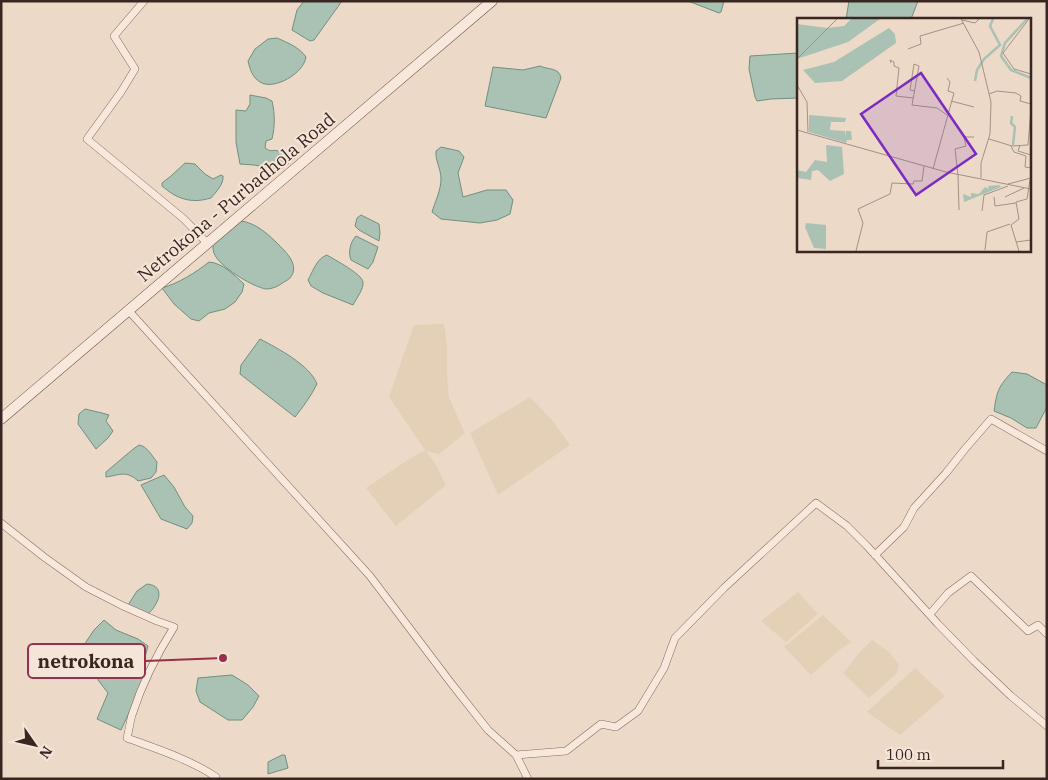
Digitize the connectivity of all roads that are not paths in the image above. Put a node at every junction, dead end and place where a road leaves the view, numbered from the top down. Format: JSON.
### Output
{"nodes":[{"id":1,"x":144,"y":1,"type":"edge"},
{"id":2,"x":492,"y":1,"type":"edge"},
{"id":3,"x":207,"y":243,"type":"junction"},
{"id":4,"x":128,"y":310,"type":"junction"},
{"id":5,"x":1,"y":419,"type":"edge"},
{"id":6,"x":1047,"y":450,"type":"edge"},
{"id":7,"x":1,"y":523,"type":"edge"},
{"id":8,"x":875,"y":555,"type":"junction"},
{"id":9,"x":930,"y":614,"type":"junction"},
{"id":10,"x":1047,"y":634,"type":"edge"},
{"id":11,"x":1047,"y":726,"type":"edge"},
{"id":12,"x":516,"y":755,"type":"junction"},
{"id":13,"x":215,"y":779,"type":"edge"},
{"id":14,"x":528,"y":779,"type":"edge"}],
"edges":[{"from":1,"to":3,"type":"street"},
{"from":2,"to":3,"type":"main road","name":"Netrokona - Purbadhola Road"},
{"from":3,"to":4,"type":"main road","name":"Netrokona - Purbadhola Road"},
{"from":4,"to":5,"type":"main road","name":"Netrokona - Purbadhola Road"},
{"from":4,"to":12,"type":"street"},
{"from":6,"to":8,"type":"street"},
{"from":7,"to":13,"type":"street"},
{"from":8,"to":9,"type":"street"},
{"from":8,"to":12,"type":"street"},
{"from":9,"to":10,"type":"street"},
{"from":9,"to":11,"type":"street"},
{"from":12,"to":14,"type":"street"}]}
